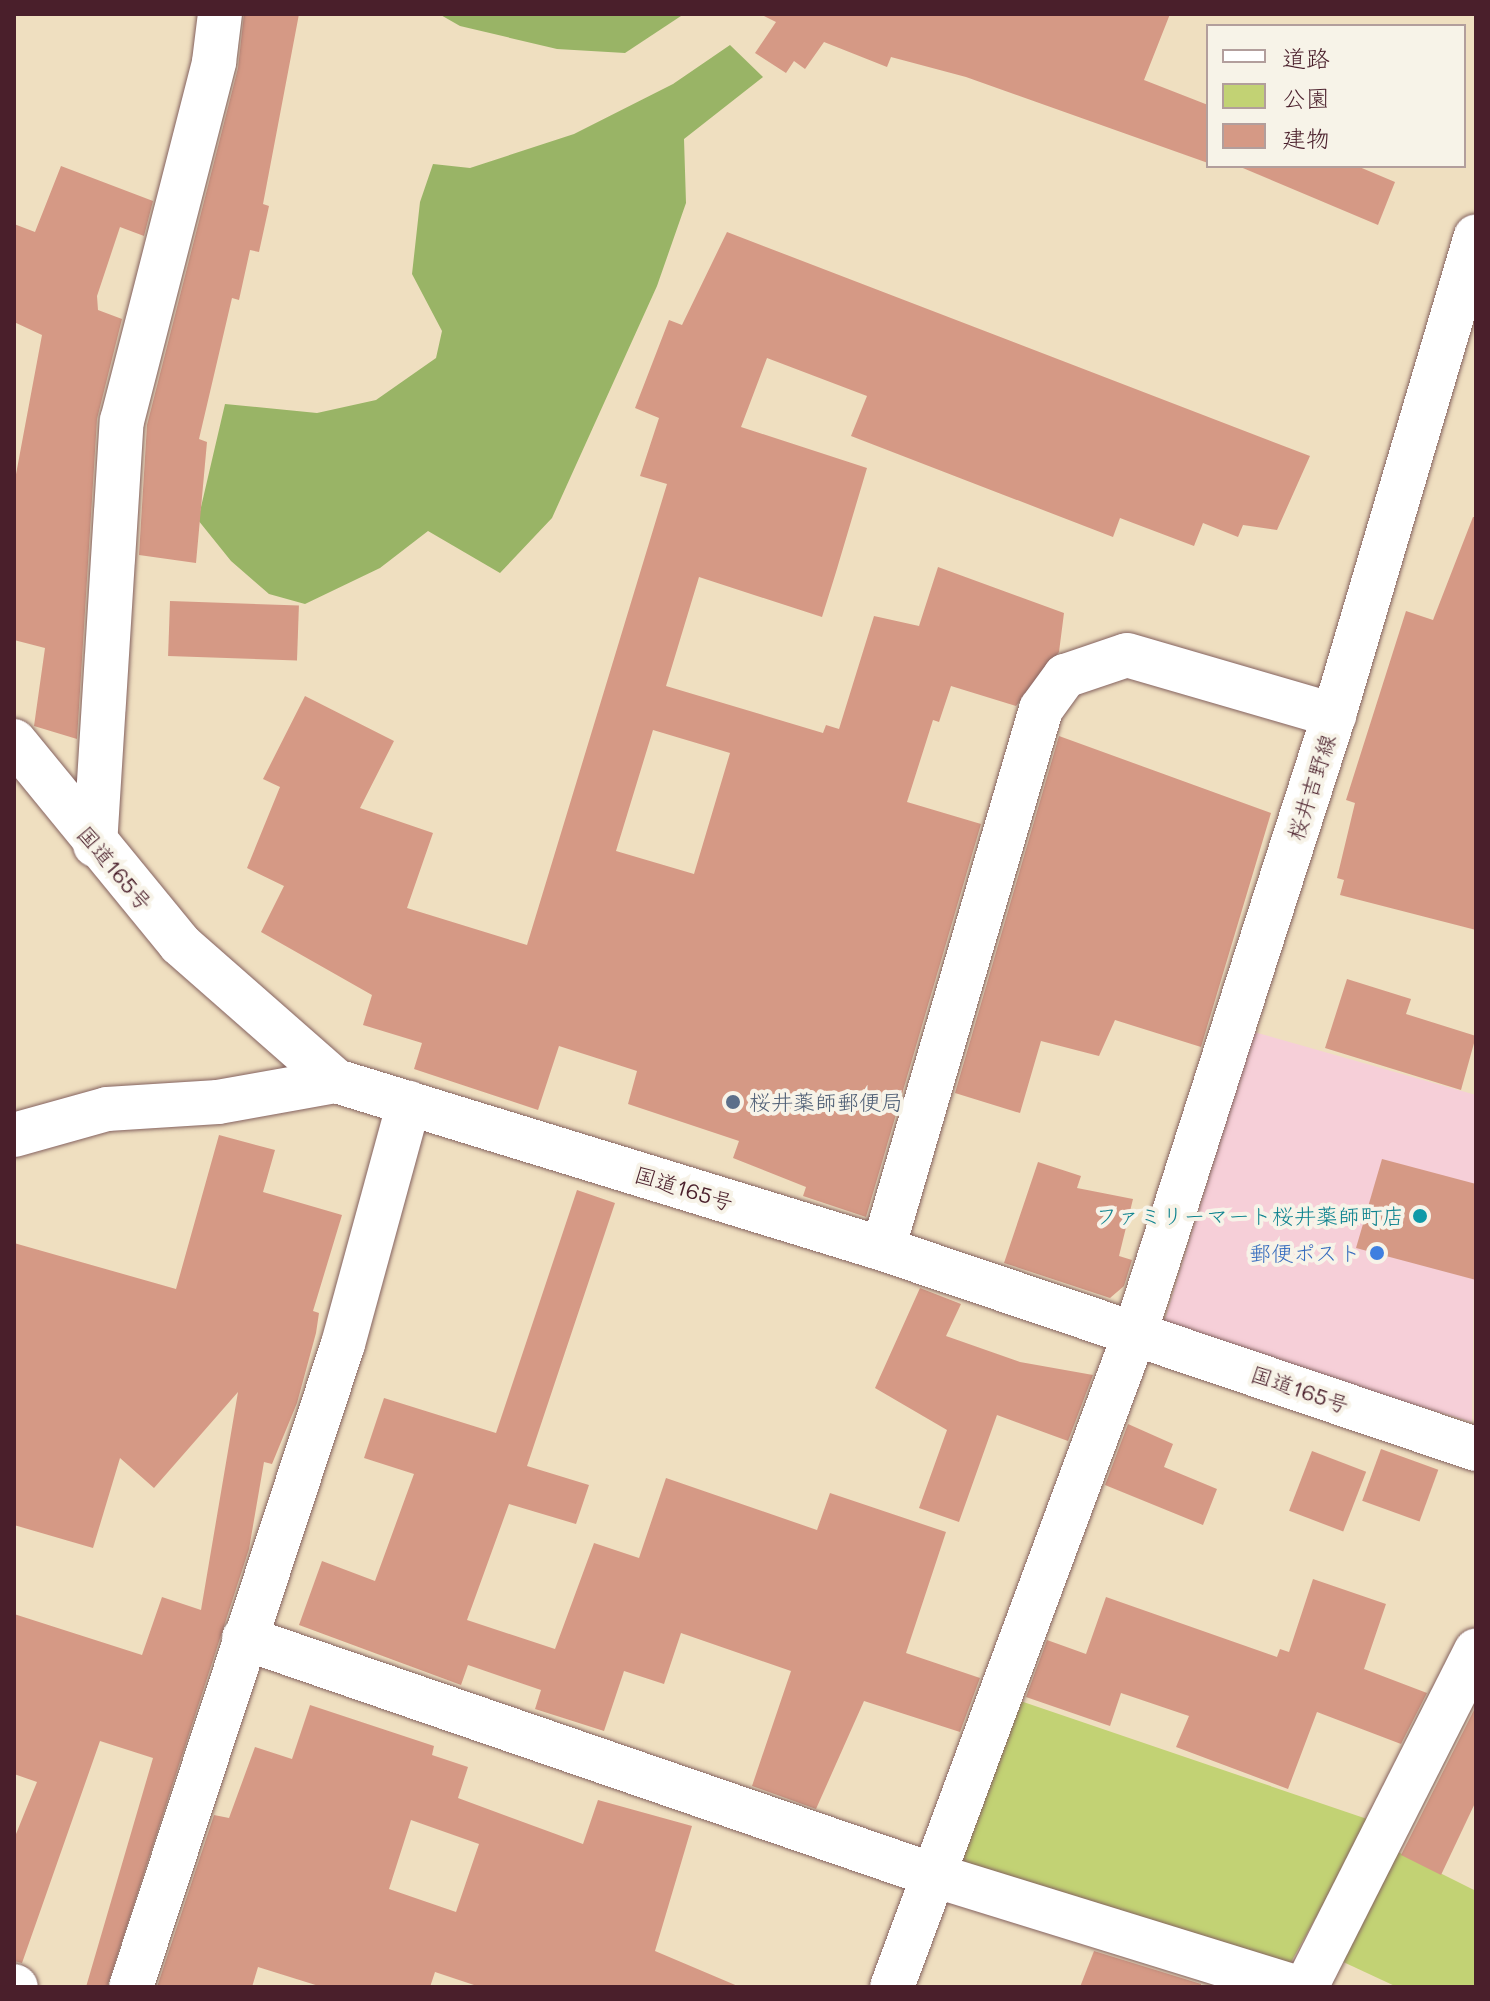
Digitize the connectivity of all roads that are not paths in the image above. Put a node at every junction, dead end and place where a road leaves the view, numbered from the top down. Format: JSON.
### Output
{"nodes":[{"id":1,"x":220,"y":14,"type":"edge"},
{"id":2,"x":1476,"y":237,"type":"edge"},
{"id":3,"x":1334,"y":715,"type":"junction"},
{"id":4,"x":14,"y":741,"type":"edge"},
{"id":5,"x":95,"y":845,"type":"junction"},
{"id":6,"x":336,"y":1081,"type":"junction"},
{"id":7,"x":409,"y":1103,"type":"junction"},
{"id":8,"x":14,"y":1135,"type":"edge"},
{"id":9,"x":883,"y":1249,"type":"junction"},
{"id":10,"x":1135,"y":1333,"type":"junction"},
{"id":11,"x":1476,"y":1449,"type":"edge"},
{"id":12,"x":244,"y":1638,"type":"junction"},
{"id":13,"x":1476,"y":1651,"type":"edge"},
{"id":14,"x":930,"y":1874,"type":"junction"},
{"id":15,"x":131,"y":1987,"type":"edge"},
{"id":16,"x":892,"y":1987,"type":"edge"},
{"id":17,"x":1296,"y":1987,"type":"edge"},
{"id":18,"x":1306,"y":1987,"type":"edge"}],
"edges":[{"from":1,"to":5,"type":"main road"},
{"from":2,"to":3,"type":"main road","name":"桜井吉野線"},
{"from":3,"to":9,"type":"main road"},
{"from":3,"to":10,"type":"main road","name":"桜井吉野線"},
{"from":4,"to":5,"type":"main road","name":"国道165号"},
{"from":5,"to":6,"type":"main road","name":"国道165号"},
{"from":6,"to":7,"type":"main road","name":"国道165号"},
{"from":6,"to":8,"type":"main road"},
{"from":7,"to":9,"type":"main road","name":"国道165号"},
{"from":7,"to":12,"type":"main road"},
{"from":9,"to":10,"type":"main road","name":"国道165号"},
{"from":10,"to":11,"type":"main road","name":"国道165号"},
{"from":10,"to":14,"type":"main road","name":"桜井吉野線"},
{"from":12,"to":14,"type":"main road"},
{"from":12,"to":15,"type":"main road"},
{"from":13,"to":18,"type":"main road"},
{"from":14,"to":16,"type":"main road","name":"桜井吉野線"},
{"from":14,"to":17,"type":"main road"}]}
